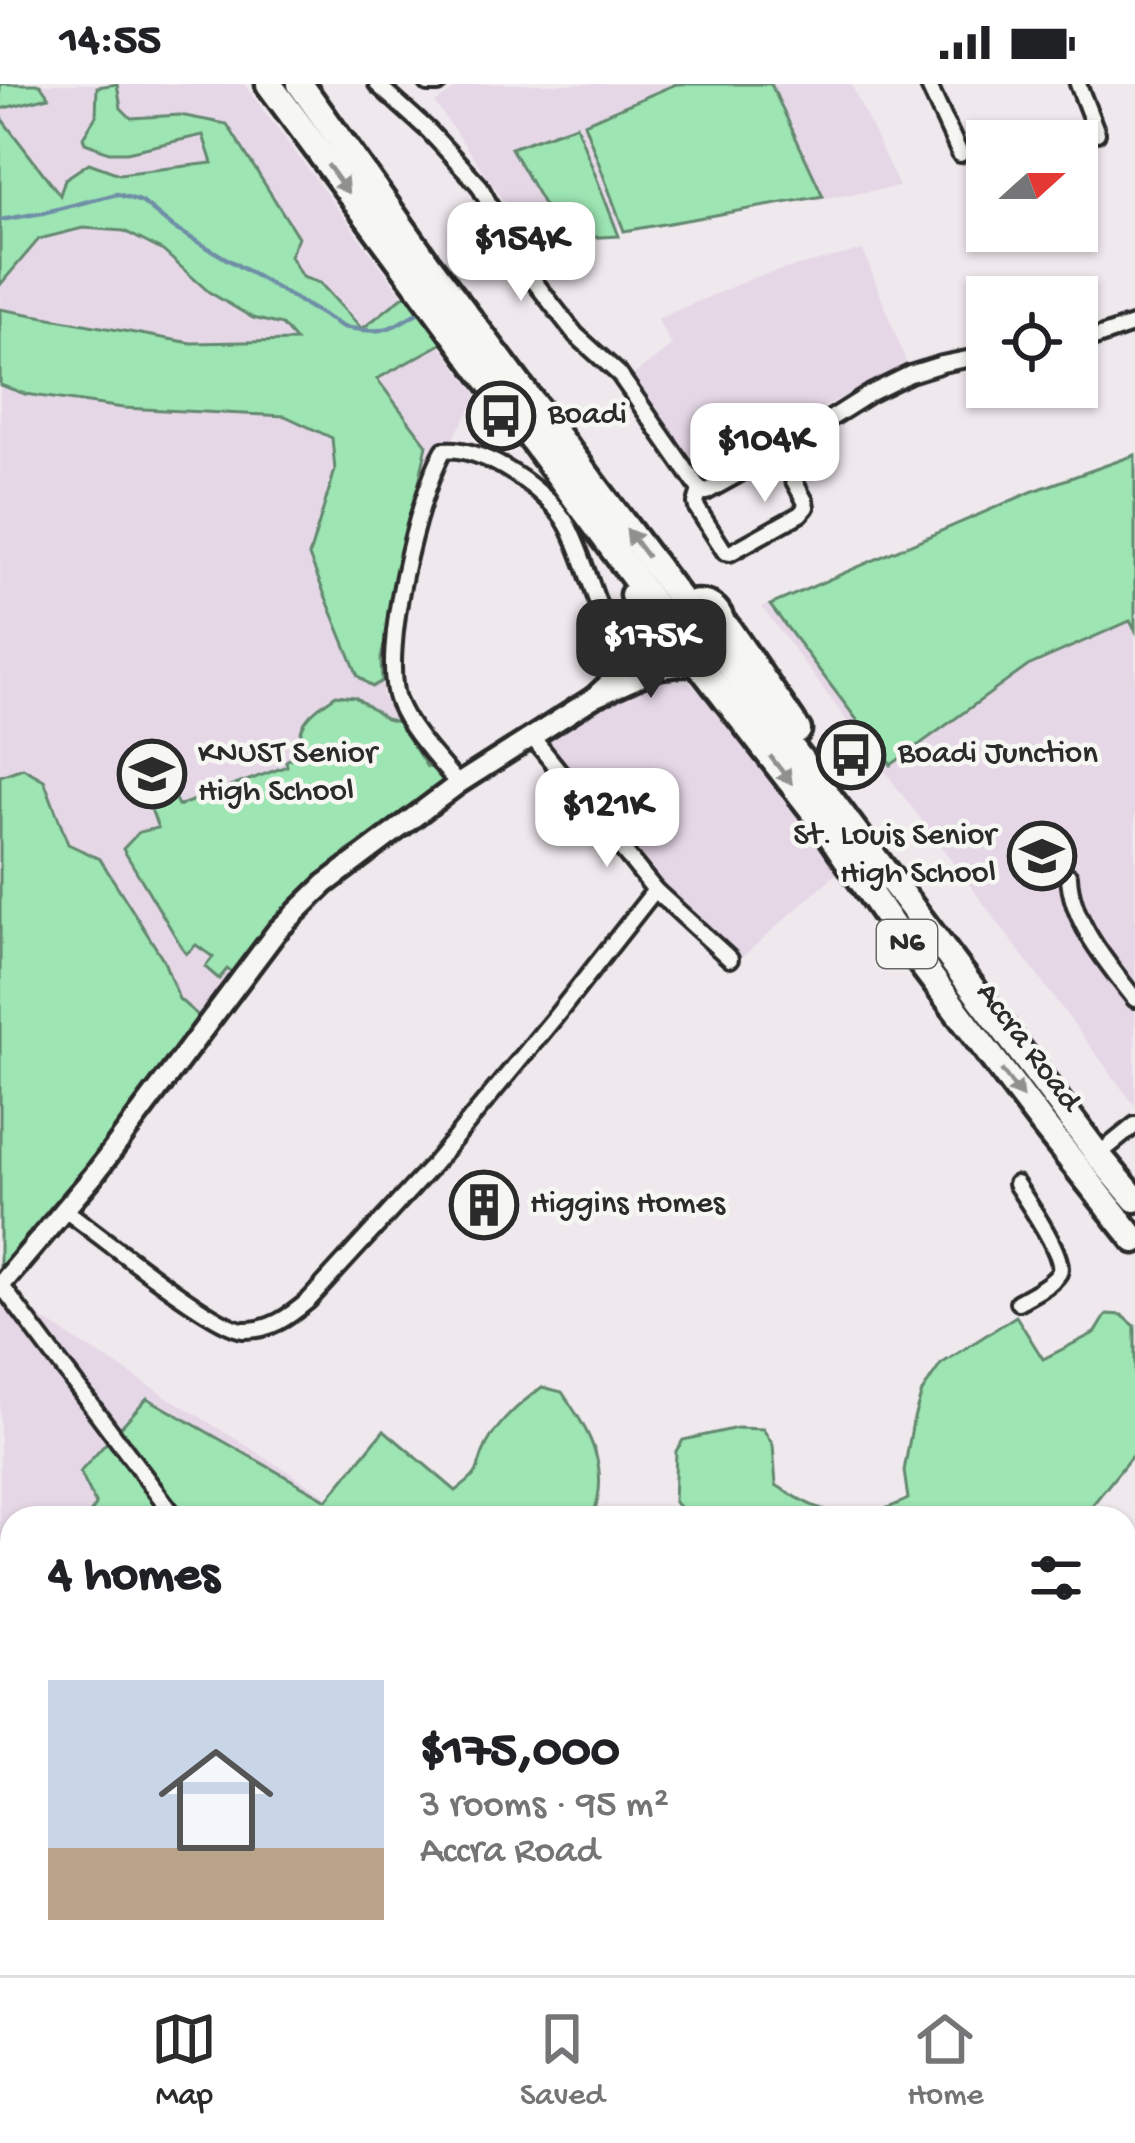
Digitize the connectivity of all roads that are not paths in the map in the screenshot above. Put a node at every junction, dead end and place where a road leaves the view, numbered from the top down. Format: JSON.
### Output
{"nodes":[{"id":1,"x":269,"y":84,"type":"edge"},
{"id":2,"x":377,"y":84,"type":"edge"},
{"id":3,"x":428,"y":84,"type":"edge"},
{"id":4,"x":438,"y":84,"type":"edge"},
{"id":5,"x":928,"y":84,"type":"edge"},
{"id":6,"x":1078,"y":84,"type":"edge"},
{"id":7,"x":305,"y":86,"type":"edge"},
{"id":8,"x":1091,"y":120,"type":"edge"},
{"id":9,"x":960,"y":154,"type":"dead end"},
{"id":10,"x":1135,"y":324,"type":"edge"},
{"id":11,"x":1098,"y":337,"type":"edge"},
{"id":12,"x":966,"y":359,"type":"edge"},
{"id":13,"x":778,"y":452,"type":"junction"},
{"id":14,"x":700,"y":490,"type":"junction"},
{"id":15,"x":574,"y":496,"type":"junction"},
{"id":16,"x":599,"y":606,"type":"dead end"},
{"id":17,"x":674,"y":610,"type":"junction"},
{"id":18,"x":651,"y":641,"type":"junction"},
{"id":19,"x":714,"y":647,"type":"junction"},
{"id":20,"x":593,"y":698,"type":"junction"},
{"id":21,"x":532,"y":736,"type":"junction"},
{"id":22,"x":458,"y":784,"type":"junction"},
{"id":23,"x":1069,"y":876,"type":"dead end"},
{"id":24,"x":655,"y":890,"type":"junction"},
{"id":25,"x":730,"y":958,"type":"dead end"},
{"id":26,"x":1135,"y":999,"type":"edge"},
{"id":27,"x":1135,"y":1125,"type":"edge"},
{"id":28,"x":1098,"y":1155,"type":"junction"},
{"id":29,"x":1016,"y":1184,"type":"dead end"},
{"id":30,"x":1135,"y":1199,"type":"edge"},
{"id":31,"x":65,"y":1210,"type":"junction"},
{"id":32,"x":1135,"y":1240,"type":"edge"},
{"id":33,"x":0,"y":1285,"type":"edge"},
{"id":34,"x":1018,"y":1303,"type":"dead end"},
{"id":35,"x":167,"y":1506,"type":"edge"}],
"edges":[{"from":1,"to":15,"type":"highway","name":"Accra Road","number":"N6","one_way":true},
{"from":2,"to":14,"type":"street"},
{"from":3,"to":4,"type":"street"},
{"from":5,"to":9,"type":"street"},
{"from":6,"to":8,"type":"street"},
{"from":17,"to":7,"type":"highway","name":"Accra Road","number":"N6","one_way":true},
{"from":10,"to":11,"type":"street"},
{"from":12,"to":13,"type":"street"},
{"from":13,"to":14,"type":"street"},
{"from":13,"to":14,"type":"street"},
{"from":15,"to":17,"type":"highway","name":"Accra Road","number":"N6"},
{"from":15,"to":18,"type":"highway"},
{"from":16,"to":22,"type":"street"},
{"from":17,"to":18,"type":"street"},
{"from":17,"to":19,"type":"highway","name":"Accra Road","number":"N6"},
{"from":18,"to":20,"type":"street"},
{"from":19,"to":20,"type":"street"},
{"from":19,"to":28,"type":"highway","name":"Accra Road","number":"N6"},
{"from":19,"to":32,"type":"highway","name":"Accra Road","number":"N6","one_way":true},
{"from":20,"to":21,"type":"street"},
{"from":21,"to":22,"type":"street"},
{"from":21,"to":24,"type":"street"},
{"from":22,"to":31,"type":"street"},
{"from":23,"to":26,"type":"street"},
{"from":24,"to":25,"type":"street"},
{"from":24,"to":31,"type":"street"},
{"from":27,"to":28,"type":"street"},
{"from":28,"to":30,"type":"highway","name":"Accra Road","number":"N6"},
{"from":29,"to":34,"type":"street"},
{"from":31,"to":33,"type":"street"},
{"from":33,"to":35,"type":"street"}]}
